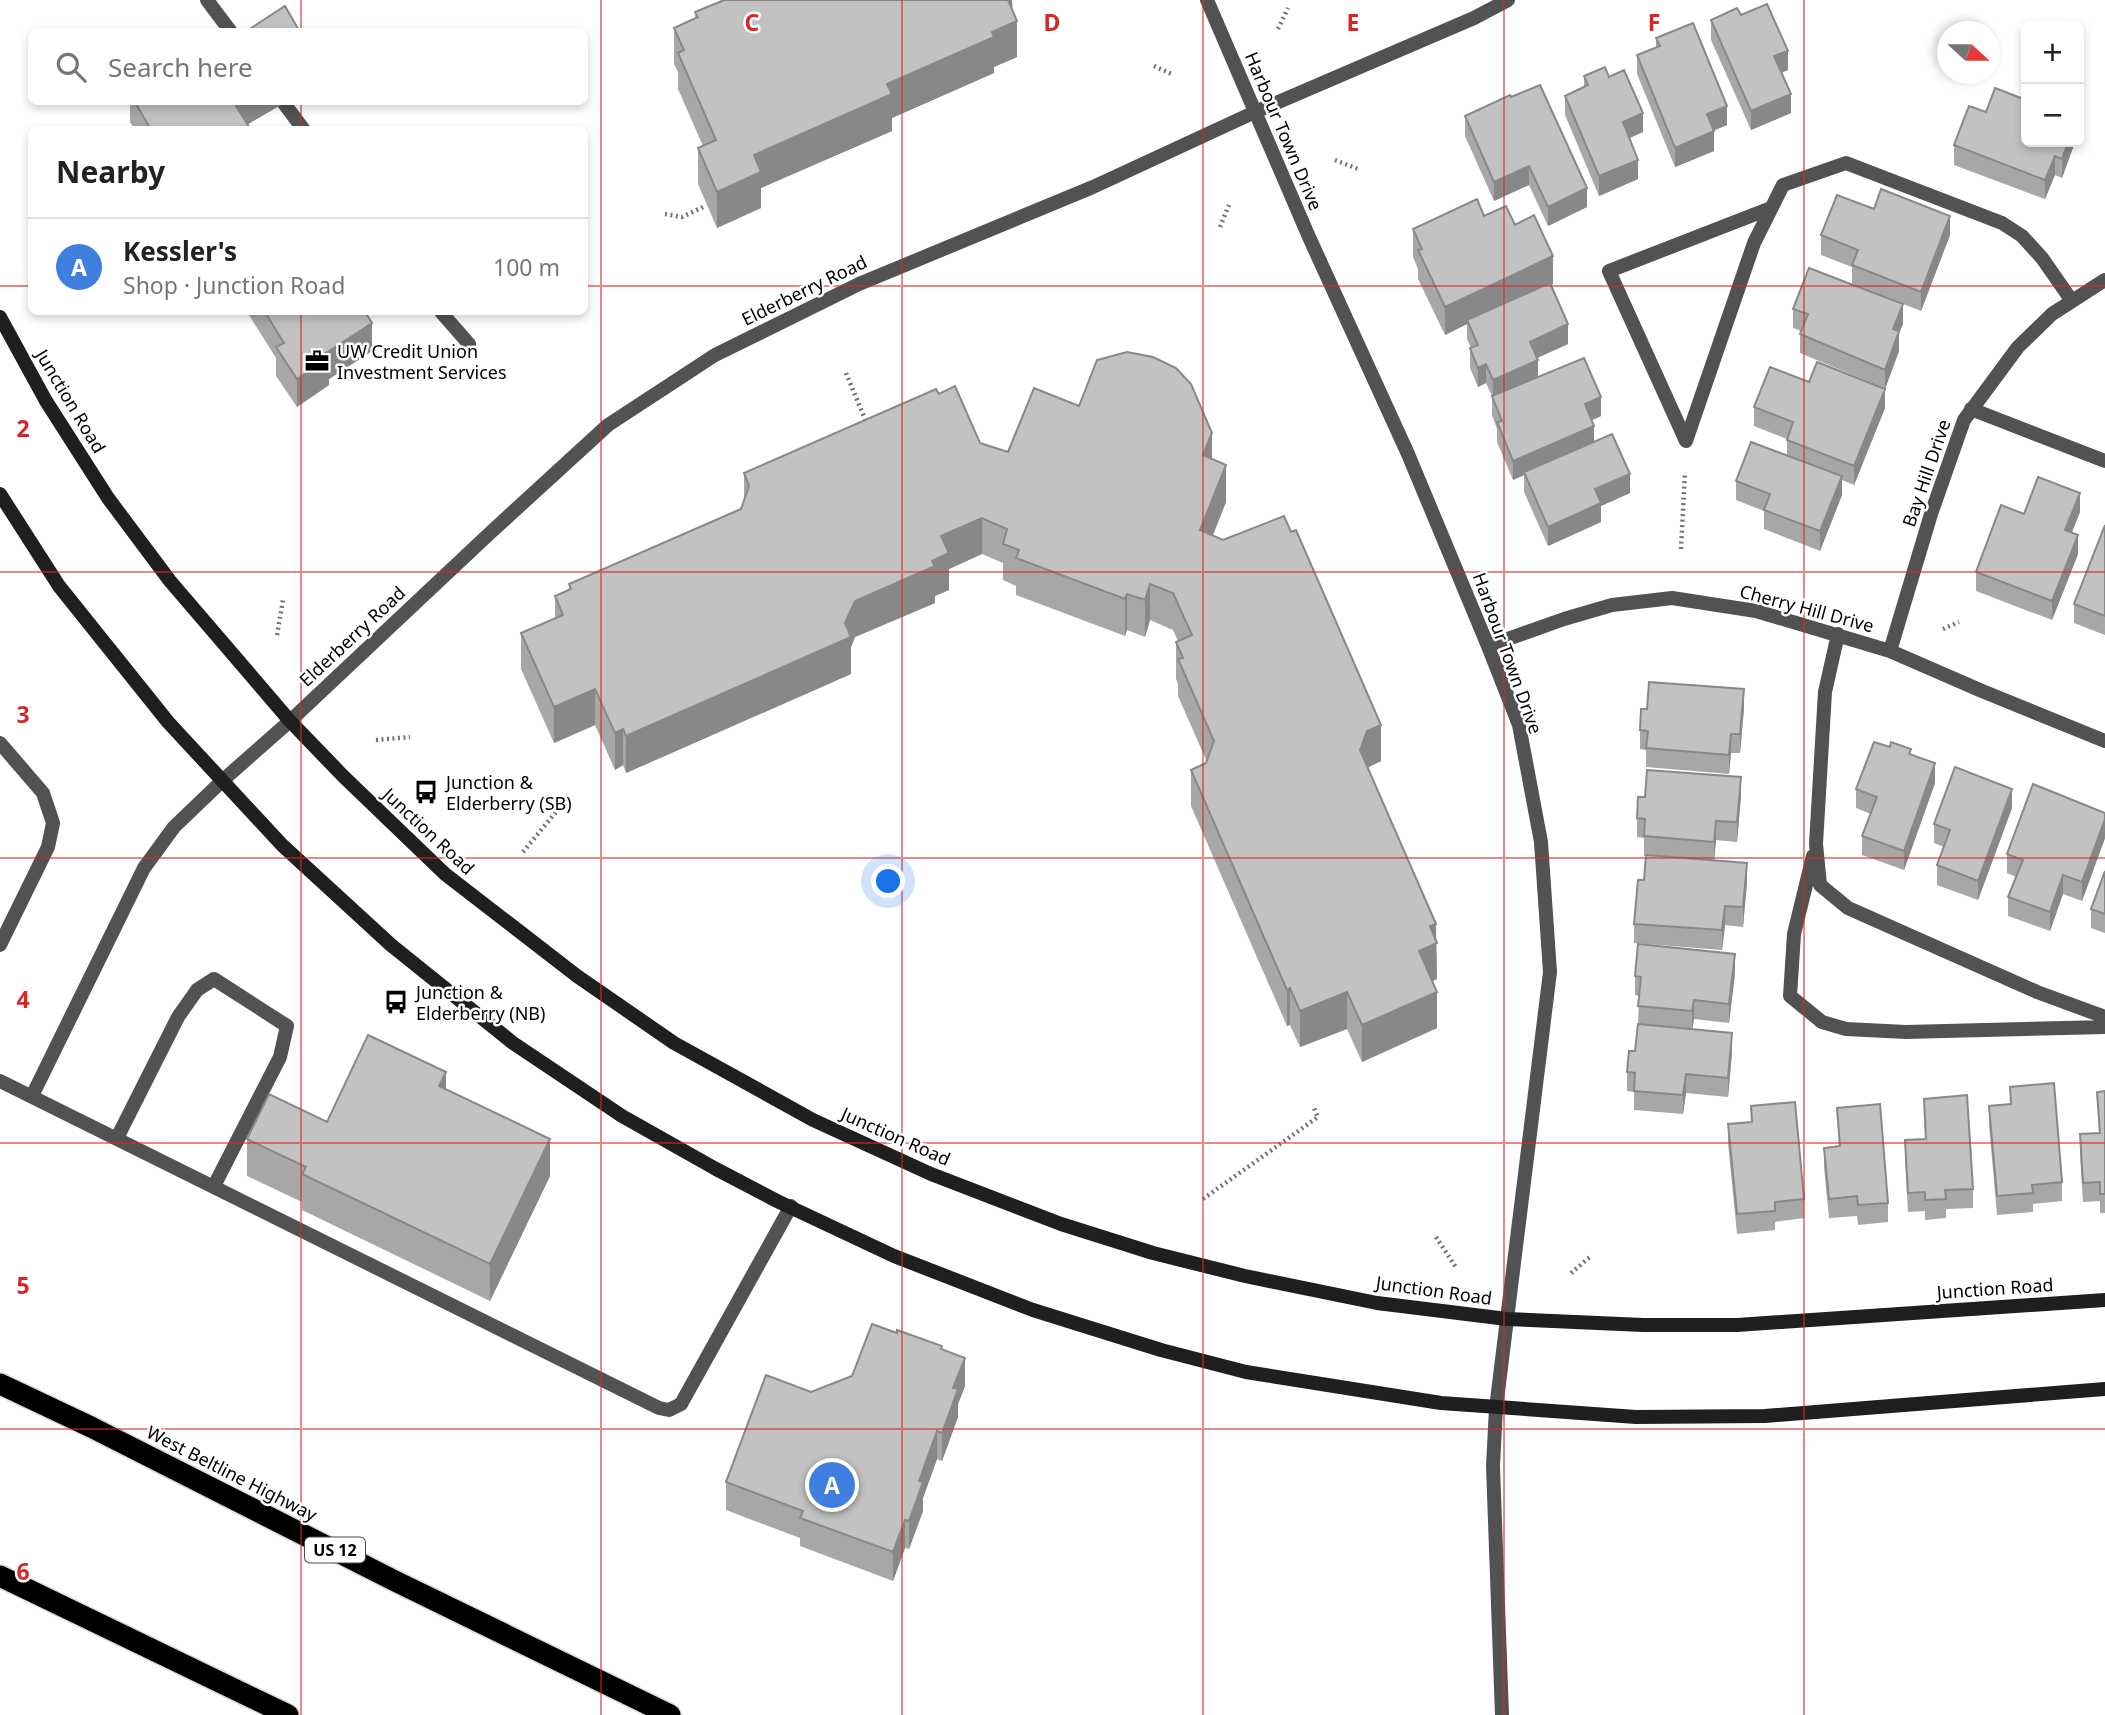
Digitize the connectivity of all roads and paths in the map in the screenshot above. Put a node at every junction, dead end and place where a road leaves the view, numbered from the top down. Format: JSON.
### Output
{"nodes":[{"id":1,"x":207,"y":0,"type":"edge"},
{"id":2,"x":1208,"y":0,"type":"edge"},
{"id":3,"x":1508,"y":0,"type":"edge"},
{"id":4,"x":1288,"y":8,"type":"dead end"},
{"id":5,"x":228,"y":28,"type":"edge"},
{"id":6,"x":1278,"y":29,"type":"dead end"},
{"id":7,"x":1154,"y":66,"type":"dead end"},
{"id":8,"x":1174,"y":75,"type":"dead end"},
{"id":9,"x":286,"y":105,"type":"edge"},
{"id":10,"x":1255,"y":112,"type":"junction"},
{"id":11,"x":301,"y":126,"type":"edge"},
{"id":12,"x":1335,"y":160,"type":"dead end"},
{"id":13,"x":1357,"y":169,"type":"dead end"},
{"id":14,"x":1229,"y":205,"type":"dead end"},
{"id":15,"x":703,"y":207,"type":"dead end"},
{"id":16,"x":1771,"y":208,"type":"junction"},
{"id":17,"x":664,"y":214,"type":"dead end"},
{"id":18,"x":1220,"y":227,"type":"dead end"},
{"id":19,"x":2105,"y":280,"type":"edge"},
{"id":20,"x":2072,"y":301,"type":"junction"},
{"id":21,"x":444,"y":315,"type":"edge"},
{"id":22,"x":0,"y":317,"type":"edge"},
{"id":23,"x":469,"y":344,"type":"dead end"},
{"id":24,"x":846,"y":373,"type":"dead end"},
{"id":25,"x":1971,"y":409,"type":"junction"},
{"id":26,"x":868,"y":426,"type":"edge"},
{"id":27,"x":2105,"y":461,"type":"edge"},
{"id":28,"x":1685,"y":472,"type":"dead end"},
{"id":29,"x":0,"y":494,"type":"edge"},
{"id":30,"x":1681,"y":549,"type":"dead end"},
{"id":31,"x":283,"y":600,"type":"dead end"},
{"id":32,"x":1959,"y":622,"type":"dead end"},
{"id":33,"x":1943,"y":629,"type":"dead end"},
{"id":34,"x":1838,"y":634,"type":"junction"},
{"id":35,"x":278,"y":635,"type":"dead end"},
{"id":36,"x":1489,"y":646,"type":"junction"},
{"id":37,"x":1890,"y":651,"type":"junction"},
{"id":38,"x":290,"y":721,"type":"junction"},
{"id":39,"x":410,"y":737,"type":"dead end"},
{"id":40,"x":376,"y":740,"type":"dead end"},
{"id":41,"x":2105,"y":741,"type":"edge"},
{"id":42,"x":0,"y":743,"type":"edge"},
{"id":43,"x":222,"y":781,"type":"junction"},
{"id":44,"x":556,"y":812,"type":"dead end"},
{"id":45,"x":1816,"y":844,"type":"junction"},
{"id":46,"x":523,"y":852,"type":"dead end"},
{"id":47,"x":0,"y":945,"type":"edge"},
{"id":48,"x":2105,"y":1017,"type":"edge"},
{"id":49,"x":2105,"y":1027,"type":"edge"},
{"id":50,"x":0,"y":1081,"type":"edge"},
{"id":51,"x":32,"y":1096,"type":"junction"},
{"id":52,"x":1314,"y":1108,"type":"dead end"},
{"id":53,"x":117,"y":1138,"type":"junction"},
{"id":54,"x":214,"y":1186,"type":"junction"},
{"id":55,"x":1203,"y":1199,"type":"dead end"},
{"id":56,"x":791,"y":1206,"type":"junction"},
{"id":57,"x":1436,"y":1237,"type":"dead end"},
{"id":58,"x":1590,"y":1257,"type":"dead end"},
{"id":59,"x":1457,"y":1269,"type":"dead end"},
{"id":60,"x":1571,"y":1273,"type":"dead end"},
{"id":61,"x":2105,"y":1300,"type":"edge"},
{"id":62,"x":1507,"y":1319,"type":"junction"},
{"id":63,"x":0,"y":1384,"type":"edge"},
{"id":64,"x":2105,"y":1389,"type":"edge"},
{"id":65,"x":1496,"y":1408,"type":"junction"},
{"id":66,"x":0,"y":1576,"type":"edge"},
{"id":67,"x":288,"y":1715,"type":"edge"},
{"id":68,"x":670,"y":1715,"type":"edge"},
{"id":69,"x":1502,"y":1715,"type":"edge"}],
"edges":[{"from":1,"to":5,"type":"street"},
{"from":2,"to":10,"type":"street","name":"Harbour Town Drive"},
{"from":3,"to":10,"type":"street","name":"Elderberry Road"},
{"from":4,"to":6,"type":"path"},
{"from":7,"to":8,"type":"path"},
{"from":9,"to":11,"type":"street"},
{"from":10,"to":36,"type":"street","name":"Harbour Town Drive"},
{"from":10,"to":38,"type":"street","name":"Elderberry Road"},
{"from":12,"to":13,"type":"path"},
{"from":14,"to":18,"type":"path"},
{"from":15,"to":17,"type":"path"},
{"from":16,"to":16,"type":"street"},
{"from":16,"to":20,"type":"street"},
{"from":19,"to":20,"type":"street","name":"Bay Hill Drive"},
{"from":20,"to":25,"type":"street","name":"Bay Hill Drive"},
{"from":21,"to":23,"type":"street"},
{"from":22,"to":38,"type":"street","name":"Junction Road"},
{"from":24,"to":26,"type":"path"},
{"from":25,"to":27,"type":"street"},
{"from":25,"to":37,"type":"street","name":"Bay Hill Drive"},
{"from":28,"to":30,"type":"path"},
{"from":29,"to":43,"type":"street"},
{"from":31,"to":35,"type":"path"},
{"from":32,"to":33,"type":"path"},
{"from":34,"to":36,"type":"street","name":"Cherry Hill Drive"},
{"from":34,"to":37,"type":"street","name":"Cherry Hill Drive"},
{"from":34,"to":45,"type":"street"},
{"from":36,"to":62,"type":"street","name":"Harbour Town Drive"},
{"from":37,"to":41,"type":"street","name":"Cherry Hill Drive"},
{"from":38,"to":43,"type":"street","name":"Elderberry Road"},
{"from":38,"to":62,"type":"street","name":"Junction Road"},
{"from":39,"to":40,"type":"path"},
{"from":42,"to":47,"type":"street"},
{"from":43,"to":51,"type":"street","name":"Elderberry Road"},
{"from":43,"to":56,"type":"street"},
{"from":44,"to":46,"type":"path"},
{"from":45,"to":48,"type":"street"},
{"from":45,"to":49,"type":"street"},
{"from":50,"to":51,"type":"street"},
{"from":51,"to":53,"type":"street"},
{"from":52,"to":55,"type":"path"},
{"from":53,"to":54,"type":"street"},
{"from":53,"to":54,"type":"street"},
{"from":54,"to":56,"type":"street"},
{"from":56,"to":65,"type":"street"},
{"from":57,"to":59,"type":"path"},
{"from":58,"to":60,"type":"path"},
{"from":61,"to":62,"type":"street","name":"Junction Road"},
{"from":62,"to":65,"type":"street","name":"Harbour Town Drive"},
{"from":63,"to":68,"type":"highway","name":"West Beltline Highway","number":"US 12"},
{"from":64,"to":65,"type":"street"},
{"from":65,"to":69,"type":"street","name":"Harbour Town Drive"},
{"from":66,"to":67,"type":"highway"}]}
